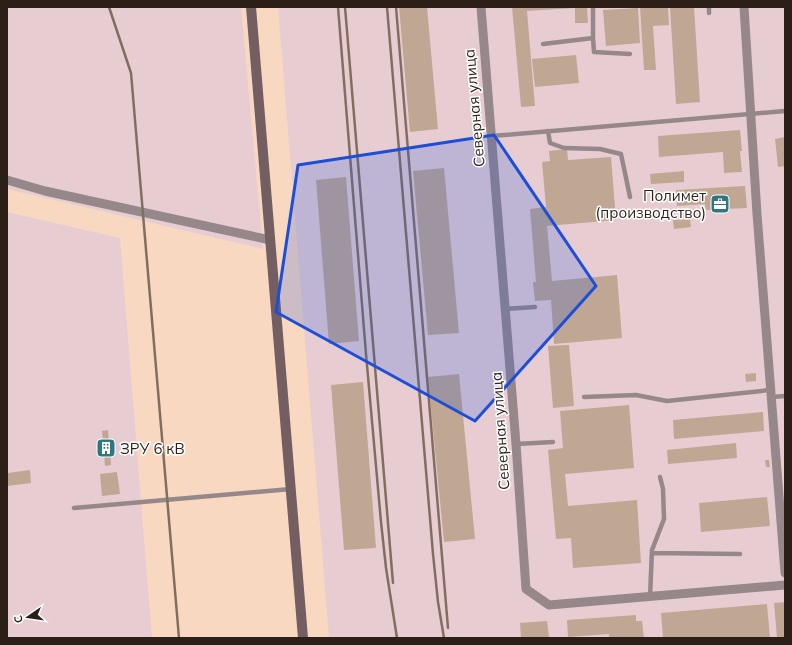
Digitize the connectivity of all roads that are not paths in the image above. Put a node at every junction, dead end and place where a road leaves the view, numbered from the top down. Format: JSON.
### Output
{"nodes":[{"id":1,"x":251,"y":7,"type":"edge"},
{"id":2,"x":481,"y":7,"type":"edge"},
{"id":3,"x":593,"y":7,"type":"edge"},
{"id":4,"x":709,"y":7,"type":"edge"},
{"id":5,"x":744,"y":7,"type":"edge"},
{"id":6,"x":709,"y":13,"type":"dead end"},
{"id":7,"x":593,"y":38,"type":"junction"},
{"id":8,"x":543,"y":44,"type":"dead end"},
{"id":9,"x":630,"y":54,"type":"dead end"},
{"id":10,"x":785,"y":111,"type":"edge"},
{"id":11,"x":751,"y":114,"type":"junction"},
{"id":12,"x":548,"y":131,"type":"junction"},
{"id":13,"x":492,"y":136,"type":"junction"},
{"id":14,"x":7,"y":180,"type":"edge"},
{"id":15,"x":630,"y":197,"type":"dead end"},
{"id":16,"x":270,"y":240,"type":"junction"},
{"id":17,"x":535,"y":307,"type":"dead end"},
{"id":18,"x":505,"y":309,"type":"junction"},
{"id":19,"x":771,"y":393,"type":"junction"},
{"id":20,"x":785,"y":396,"type":"edge"},
{"id":21,"x":584,"y":397,"type":"dead end"},
{"id":22,"x":553,"y":442,"type":"dead end"},
{"id":23,"x":516,"y":444,"type":"junction"},
{"id":24,"x":660,"y":477,"type":"dead end"},
{"id":25,"x":291,"y":489,"type":"junction"},
{"id":26,"x":74,"y":508,"type":"dead end"},
{"id":27,"x":652,"y":553,"type":"junction"},
{"id":28,"x":740,"y":554,"type":"dead end"},
{"id":29,"x":785,"y":573,"type":"edge"},
{"id":30,"x":785,"y":585,"type":"edge"},
{"id":31,"x":650,"y":597,"type":"junction"},
{"id":32,"x":303,"y":638,"type":"edge"}],
"edges":[{"from":1,"to":16,"type":"main road"},
{"from":2,"to":13,"type":"street","name":"Северная улица"},
{"from":3,"to":7,"type":"lane"},
{"from":4,"to":6,"type":"lane"},
{"from":5,"to":11,"type":"street"},
{"from":7,"to":8,"type":"lane"},
{"from":7,"to":9,"type":"lane"},
{"from":10,"to":11,"type":"lane"},
{"from":11,"to":12,"type":"lane"},
{"from":11,"to":19,"type":"street"},
{"from":12,"to":13,"type":"lane"},
{"from":12,"to":15,"type":"lane"},
{"from":13,"to":18,"type":"street","name":"Северная улица"},
{"from":14,"to":16,"type":"street"},
{"from":16,"to":25,"type":"main road"},
{"from":17,"to":18,"type":"lane"},
{"from":18,"to":23,"type":"street","name":"Северная улица"},
{"from":19,"to":20,"type":"lane"},
{"from":19,"to":21,"type":"lane"},
{"from":19,"to":29,"type":"street"},
{"from":22,"to":23,"type":"lane"},
{"from":23,"to":31,"type":"street","name":"Северная улица"},
{"from":24,"to":27,"type":"lane"},
{"from":25,"to":26,"type":"lane"},
{"from":25,"to":32,"type":"main road"},
{"from":27,"to":28,"type":"lane"},
{"from":27,"to":31,"type":"lane"},
{"from":30,"to":31,"type":"street","name":"Северная улица"}]}
